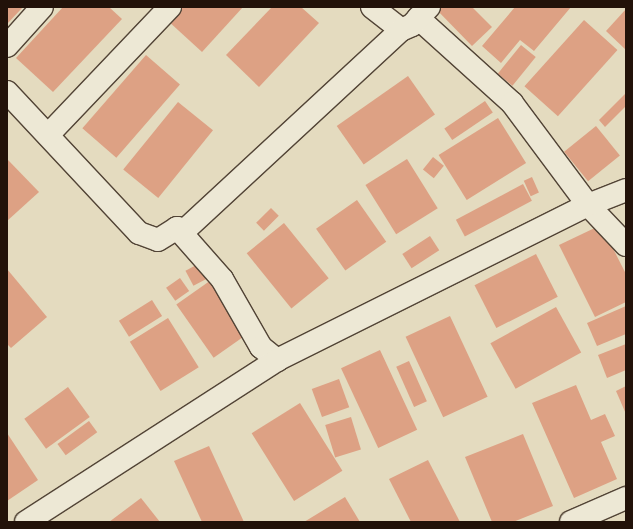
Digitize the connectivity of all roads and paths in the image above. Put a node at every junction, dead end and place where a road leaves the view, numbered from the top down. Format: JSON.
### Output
{"nodes":[{"id":1,"x":42,"y":7,"type":"edge"},
{"id":2,"x":170,"y":7,"type":"edge"},
{"id":3,"x":372,"y":7,"type":"edge"},
{"id":4,"x":416,"y":18,"type":"edge"},
{"id":5,"x":7,"y":46,"type":"edge"},
{"id":6,"x":7,"y":92,"type":"edge"},
{"id":7,"x":48,"y":136,"type":"junction"},
{"id":8,"x":626,"y":190,"type":"edge"},
{"id":9,"x":588,"y":205,"type":"junction"},
{"id":10,"x":177,"y":228,"type":"junction"},
{"id":11,"x":626,"y":245,"type":"edge"},
{"id":12,"x":277,"y":360,"type":"junction"},
{"id":13,"x":626,"y":498,"type":"edge"},
{"id":14,"x":26,"y":522,"type":"edge"},
{"id":15,"x":571,"y":522,"type":"edge"}],
"edges":[{"from":1,"to":5,"type":"street"},
{"from":2,"to":7,"type":"street"},
{"from":3,"to":4,"type":"street"},
{"from":4,"to":9,"type":"street"},
{"from":4,"to":10,"type":"street"},
{"from":6,"to":7,"type":"street"},
{"from":7,"to":10,"type":"street"},
{"from":8,"to":9,"type":"street"},
{"from":9,"to":11,"type":"street"},
{"from":9,"to":12,"type":"street"},
{"from":10,"to":12,"type":"street"},
{"from":12,"to":14,"type":"street"},
{"from":13,"to":15,"type":"street"}]}
